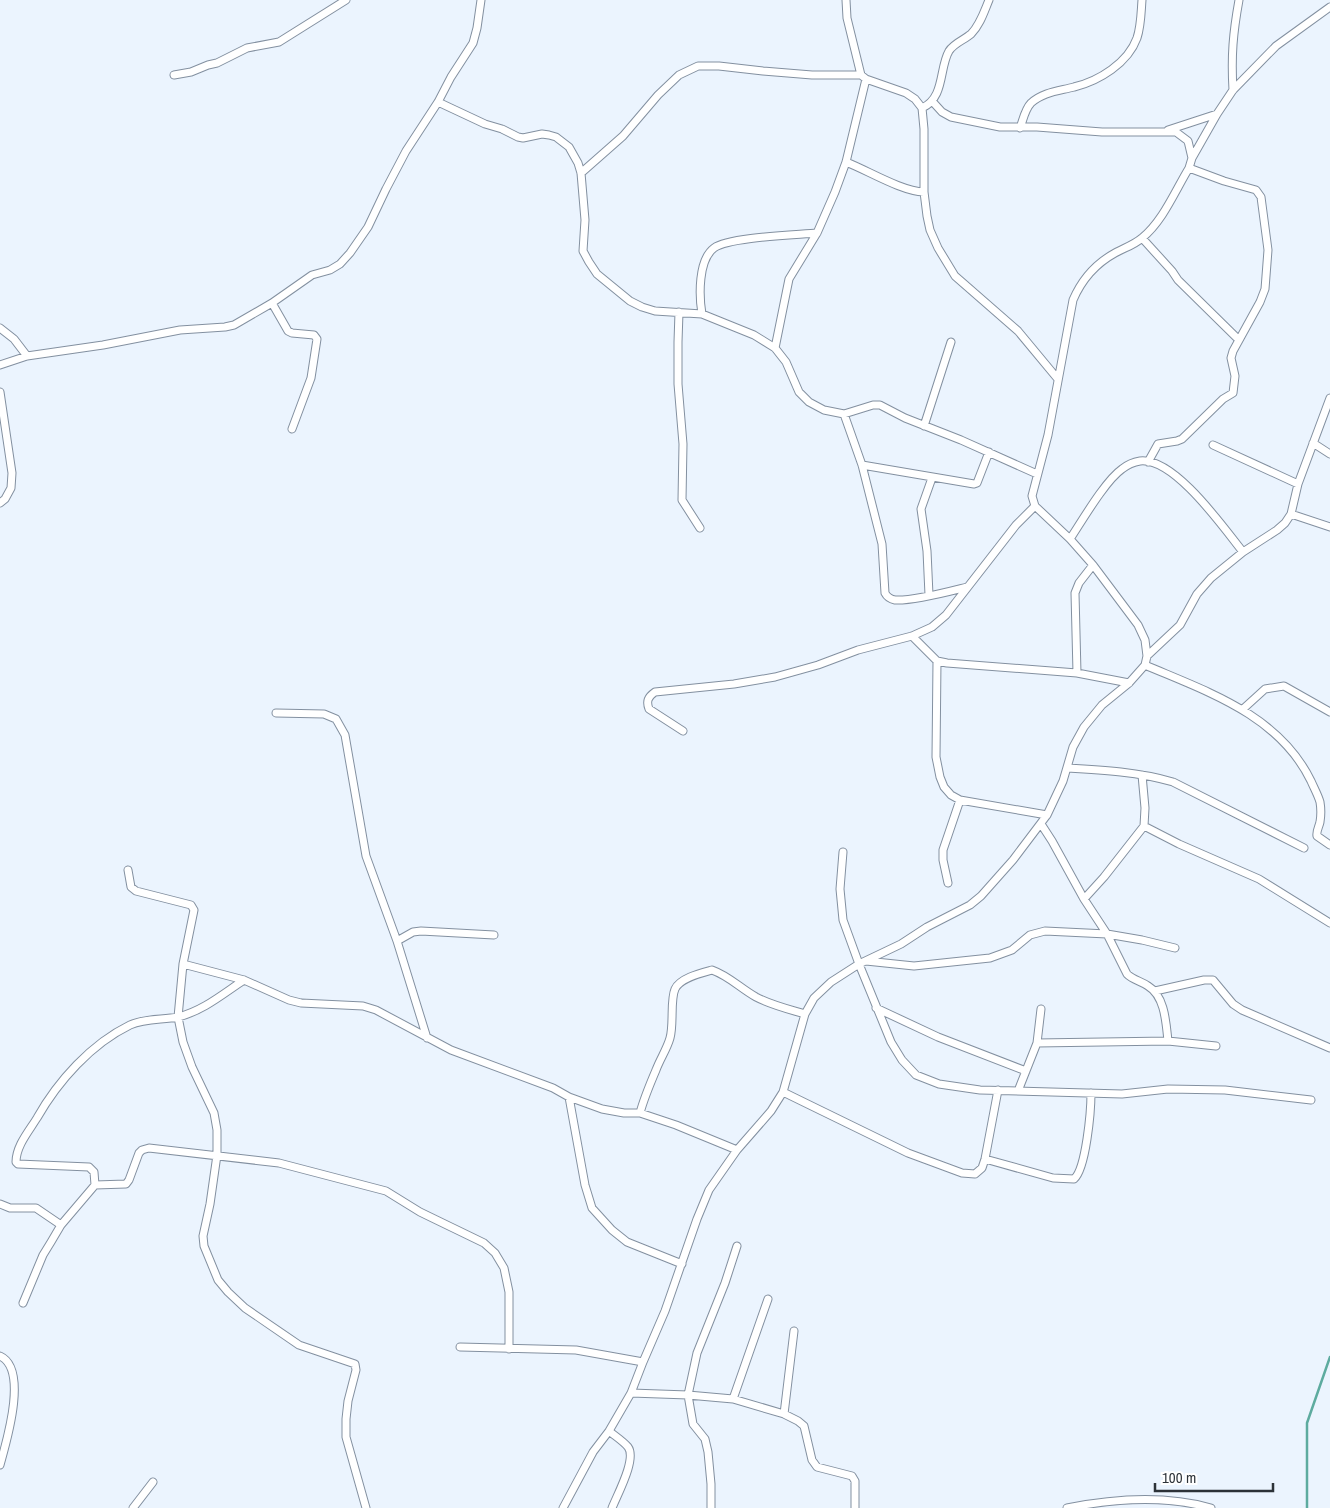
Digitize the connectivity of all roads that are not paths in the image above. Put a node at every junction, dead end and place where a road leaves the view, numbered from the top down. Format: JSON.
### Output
{"nodes":[{"id":1,"x":346,"y":0,"type":"edge"},
{"id":2,"x":481,"y":0,"type":"edge"},
{"id":3,"x":846,"y":0,"type":"edge"},
{"id":4,"x":989,"y":0,"type":"edge"},
{"id":5,"x":1142,"y":0,"type":"edge"},
{"id":6,"x":1239,"y":0,"type":"edge"},
{"id":7,"x":1330,"y":7,"type":"edge"},
{"id":8,"x":174,"y":75,"type":"dead end"},
{"id":9,"x":864,"y":77,"type":"junction"},
{"id":10,"x":1233,"y":90,"type":"junction"},
{"id":11,"x":932,"y":101,"type":"junction"},
{"id":12,"x":438,"y":102,"type":"junction"},
{"id":13,"x":922,"y":108,"type":"junction"},
{"id":14,"x":1217,"y":114,"type":"junction"},
{"id":15,"x":1020,"y":128,"type":"junction"},
{"id":16,"x":1167,"y":131,"type":"junction"},
{"id":17,"x":1192,"y":158,"type":"junction"},
{"id":18,"x":846,"y":162,"type":"junction"},
{"id":19,"x":1189,"y":168,"type":"junction"},
{"id":20,"x":581,"y":174,"type":"junction"},
{"id":21,"x":924,"y":192,"type":"junction"},
{"id":22,"x":817,"y":233,"type":"junction"},
{"id":23,"x":1142,"y":238,"type":"junction"},
{"id":24,"x":272,"y":303,"type":"junction"},
{"id":25,"x":679,"y":312,"type":"junction"},
{"id":26,"x":702,"y":314,"type":"junction"},
{"id":27,"x":0,"y":328,"type":"edge"},
{"id":28,"x":1239,"y":340,"type":"junction"},
{"id":29,"x":950,"y":342,"type":"dead end"},
{"id":30,"x":775,"y":348,"type":"junction"},
{"id":31,"x":27,"y":356,"type":"junction"},
{"id":32,"x":0,"y":365,"type":"edge"},
{"id":33,"x":1058,"y":378,"type":"junction"},
{"id":34,"x":0,"y":392,"type":"edge"},
{"id":35,"x":1330,"y":398,"type":"edge"},
{"id":36,"x":844,"y":414,"type":"junction"},
{"id":37,"x":924,"y":426,"type":"junction"},
{"id":38,"x":292,"y":430,"type":"dead end"},
{"id":39,"x":1313,"y":443,"type":"junction"},
{"id":40,"x":1213,"y":445,"type":"dead end"},
{"id":41,"x":990,"y":452,"type":"junction"},
{"id":42,"x":1330,"y":454,"type":"edge"},
{"id":43,"x":1148,"y":462,"type":"junction"},
{"id":44,"x":862,"y":465,"type":"junction"},
{"id":45,"x":1037,"y":474,"type":"junction"},
{"id":46,"x":932,"y":478,"type":"junction"},
{"id":47,"x":1298,"y":484,"type":"junction"},
{"id":48,"x":0,"y":503,"type":"edge"},
{"id":49,"x":1035,"y":506,"type":"junction"},
{"id":50,"x":1291,"y":514,"type":"junction"},
{"id":51,"x":1330,"y":527,"type":"edge"},
{"id":52,"x":700,"y":528,"type":"dead end"},
{"id":53,"x":1070,"y":539,"type":"junction"},
{"id":54,"x":1242,"y":552,"type":"junction"},
{"id":55,"x":1093,"y":565,"type":"junction"},
{"id":56,"x":967,"y":587,"type":"junction"},
{"id":57,"x":929,"y":596,"type":"junction"},
{"id":58,"x":912,"y":636,"type":"junction"},
{"id":59,"x":1147,"y":656,"type":"junction"},
{"id":60,"x":937,"y":661,"type":"junction"},
{"id":61,"x":1145,"y":665,"type":"junction"},
{"id":62,"x":1077,"y":673,"type":"junction"},
{"id":63,"x":1129,"y":683,"type":"junction"},
{"id":64,"x":1242,"y":709,"type":"junction"},
{"id":65,"x":1330,"y":712,"type":"edge"},
{"id":66,"x":276,"y":713,"type":"dead end"},
{"id":67,"x":683,"y":731,"type":"dead end"},
{"id":68,"x":1067,"y":768,"type":"junction"},
{"id":69,"x":1142,"y":775,"type":"junction"},
{"id":70,"x":960,"y":800,"type":"junction"},
{"id":71,"x":1046,"y":815,"type":"junction"},
{"id":72,"x":1041,"y":824,"type":"junction"},
{"id":73,"x":1144,"y":826,"type":"junction"},
{"id":74,"x":1330,"y":845,"type":"edge"},
{"id":75,"x":1304,"y":848,"type":"dead end"},
{"id":76,"x":843,"y":852,"type":"dead end"},
{"id":77,"x":128,"y":870,"type":"dead end"},
{"id":78,"x":948,"y":883,"type":"dead end"},
{"id":79,"x":1084,"y":898,"type":"junction"},
{"id":80,"x":1330,"y":923,"type":"edge"},
{"id":81,"x":1107,"y":934,"type":"junction"},
{"id":82,"x":494,"y":935,"type":"dead end"},
{"id":83,"x":397,"y":941,"type":"junction"},
{"id":84,"x":1175,"y":948,"type":"dead end"},
{"id":85,"x":862,"y":962,"type":"junction"},
{"id":86,"x":183,"y":964,"type":"junction"},
{"id":87,"x":244,"y":980,"type":"junction"},
{"id":88,"x":1155,"y":991,"type":"junction"},
{"id":89,"x":876,"y":1008,"type":"junction"},
{"id":90,"x":1041,"y":1009,"type":"dead end"},
{"id":91,"x":805,"y":1014,"type":"junction"},
{"id":92,"x":178,"y":1017,"type":"junction"},
{"id":93,"x":428,"y":1038,"type":"junction"},
{"id":94,"x":1168,"y":1041,"type":"junction"},
{"id":95,"x":1037,"y":1043,"type":"junction"},
{"id":96,"x":1216,"y":1046,"type":"dead end"},
{"id":97,"x":1330,"y":1048,"type":"edge"},
{"id":98,"x":1026,"y":1071,"type":"junction"},
{"id":99,"x":998,"y":1090,"type":"junction"},
{"id":100,"x":1018,"y":1091,"type":"junction"},
{"id":101,"x":783,"y":1092,"type":"junction"},
{"id":102,"x":1091,"y":1094,"type":"junction"},
{"id":103,"x":569,"y":1097,"type":"junction"},
{"id":104,"x":1311,"y":1100,"type":"dead end"},
{"id":105,"x":640,"y":1113,"type":"junction"},
{"id":106,"x":737,"y":1150,"type":"junction"},
{"id":107,"x":218,"y":1155,"type":"junction"},
{"id":108,"x":985,"y":1159,"type":"junction"},
{"id":109,"x":95,"y":1185,"type":"junction"},
{"id":110,"x":0,"y":1204,"type":"edge"},
{"id":111,"x":61,"y":1225,"type":"junction"},
{"id":112,"x":737,"y":1246,"type":"dead end"},
{"id":113,"x":682,"y":1264,"type":"junction"},
{"id":114,"x":768,"y":1299,"type":"dead end"},
{"id":115,"x":23,"y":1303,"type":"dead end"},
{"id":116,"x":794,"y":1331,"type":"dead end"},
{"id":117,"x":460,"y":1346,"type":"dead end"},
{"id":118,"x":509,"y":1349,"type":"junction"},
{"id":119,"x":0,"y":1356,"type":"edge"},
{"id":120,"x":643,"y":1362,"type":"junction"},
{"id":121,"x":632,"y":1393,"type":"junction"},
{"id":122,"x":688,"y":1395,"type":"junction"},
{"id":123,"x":733,"y":1399,"type":"junction"},
{"id":124,"x":784,"y":1414,"type":"junction"},
{"id":125,"x":609,"y":1431,"type":"junction"},
{"id":126,"x":0,"y":1465,"type":"edge"},
{"id":127,"x":153,"y":1482,"type":"dead end"},
{"id":128,"x":133,"y":1508,"type":"edge"},
{"id":129,"x":366,"y":1508,"type":"edge"},
{"id":130,"x":563,"y":1508,"type":"edge"},
{"id":131,"x":612,"y":1508,"type":"edge"},
{"id":132,"x":710,"y":1508,"type":"edge"},
{"id":133,"x":855,"y":1508,"type":"edge"},
{"id":134,"x":1067,"y":1508,"type":"edge"},
{"id":135,"x":1210,"y":1508,"type":"edge"}],
"edges":[{"from":1,"to":8,"type":"street"},
{"from":2,"to":12,"type":"street"},
{"from":3,"to":9,"type":"street"},
{"from":4,"to":11,"type":"street"},
{"from":5,"to":15,"type":"street"},
{"from":6,"to":10,"type":"street"},
{"from":7,"to":10,"type":"street"},
{"from":9,"to":13,"type":"street"},
{"from":9,"to":18,"type":"street"},
{"from":9,"to":20,"type":"street"},
{"from":10,"to":14,"type":"street"},
{"from":11,"to":13,"type":"street"},
{"from":11,"to":15,"type":"street"},
{"from":12,"to":20,"type":"street"},
{"from":12,"to":24,"type":"street"},
{"from":13,"to":21,"type":"street"},
{"from":14,"to":16,"type":"street"},
{"from":14,"to":17,"type":"street"},
{"from":15,"to":16,"type":"street"},
{"from":16,"to":17,"type":"street"},
{"from":17,"to":19,"type":"street"},
{"from":18,"to":21,"type":"street"},
{"from":18,"to":22,"type":"street"},
{"from":19,"to":23,"type":"street"},
{"from":19,"to":28,"type":"street"},
{"from":20,"to":25,"type":"street"},
{"from":21,"to":33,"type":"street"},
{"from":22,"to":26,"type":"street"},
{"from":22,"to":30,"type":"street"},
{"from":23,"to":28,"type":"street"},
{"from":23,"to":33,"type":"street"},
{"from":24,"to":31,"type":"street"},
{"from":24,"to":38,"type":"street"},
{"from":25,"to":26,"type":"street"},
{"from":25,"to":52,"type":"street"},
{"from":26,"to":30,"type":"street"},
{"from":27,"to":31,"type":"street"},
{"from":28,"to":43,"type":"street"},
{"from":29,"to":37,"type":"street"},
{"from":30,"to":36,"type":"street"},
{"from":31,"to":32,"type":"street"},
{"from":33,"to":45,"type":"street"},
{"from":34,"to":48,"type":"street"},
{"from":35,"to":39,"type":"street"},
{"from":36,"to":37,"type":"street"},
{"from":36,"to":44,"type":"street"},
{"from":37,"to":41,"type":"street"},
{"from":39,"to":42,"type":"street"},
{"from":39,"to":47,"type":"street"},
{"from":40,"to":47,"type":"street"},
{"from":41,"to":45,"type":"street"},
{"from":41,"to":46,"type":"street"},
{"from":43,"to":53,"type":"street"},
{"from":43,"to":54,"type":"street"},
{"from":44,"to":46,"type":"street"},
{"from":44,"to":57,"type":"street"},
{"from":45,"to":49,"type":"street"},
{"from":46,"to":57,"type":"street"},
{"from":47,"to":50,"type":"street"},
{"from":49,"to":53,"type":"street"},
{"from":49,"to":56,"type":"street"},
{"from":50,"to":51,"type":"street"},
{"from":50,"to":54,"type":"street"},
{"from":53,"to":55,"type":"street"},
{"from":54,"to":59,"type":"street"},
{"from":55,"to":59,"type":"street"},
{"from":55,"to":62,"type":"street"},
{"from":56,"to":57,"type":"street"},
{"from":56,"to":58,"type":"street"},
{"from":58,"to":60,"type":"street"},
{"from":58,"to":67,"type":"street"},
{"from":59,"to":61,"type":"street"},
{"from":60,"to":62,"type":"street"},
{"from":60,"to":70,"type":"street"},
{"from":61,"to":63,"type":"street"},
{"from":61,"to":64,"type":"street"},
{"from":62,"to":63,"type":"street"},
{"from":63,"to":68,"type":"street"},
{"from":64,"to":65,"type":"street"},
{"from":64,"to":74,"type":"street"},
{"from":66,"to":83,"type":"street"},
{"from":68,"to":69,"type":"street"},
{"from":68,"to":71,"type":"street"},
{"from":69,"to":73,"type":"street"},
{"from":69,"to":75,"type":"street"},
{"from":70,"to":71,"type":"street"},
{"from":70,"to":78,"type":"street"},
{"from":71,"to":72,"type":"street"},
{"from":72,"to":79,"type":"street"},
{"from":72,"to":85,"type":"street"},
{"from":73,"to":79,"type":"street"},
{"from":73,"to":80,"type":"street"},
{"from":76,"to":85,"type":"street"},
{"from":77,"to":86,"type":"street"},
{"from":79,"to":81,"type":"street"},
{"from":81,"to":84,"type":"street"},
{"from":81,"to":85,"type":"street"},
{"from":81,"to":88,"type":"street"},
{"from":82,"to":83,"type":"street"},
{"from":83,"to":93,"type":"street"},
{"from":85,"to":89,"type":"street"},
{"from":85,"to":91,"type":"street"},
{"from":86,"to":87,"type":"street"},
{"from":86,"to":92,"type":"street"},
{"from":87,"to":92,"type":"street"},
{"from":87,"to":93,"type":"street"},
{"from":88,"to":94,"type":"street"},
{"from":88,"to":97,"type":"street"},
{"from":89,"to":98,"type":"street"},
{"from":89,"to":99,"type":"street"},
{"from":90,"to":95,"type":"street"},
{"from":91,"to":101,"type":"street"},
{"from":91,"to":105,"type":"street"},
{"from":92,"to":107,"type":"street"},
{"from":92,"to":109,"type":"street"},
{"from":93,"to":103,"type":"street"},
{"from":94,"to":95,"type":"street"},
{"from":94,"to":96,"type":"street"},
{"from":95,"to":98,"type":"street"},
{"from":98,"to":100,"type":"street"},
{"from":99,"to":100,"type":"street"},
{"from":99,"to":108,"type":"street"},
{"from":100,"to":102,"type":"street"},
{"from":101,"to":106,"type":"street"},
{"from":101,"to":108,"type":"street"},
{"from":102,"to":104,"type":"street"},
{"from":102,"to":108,"type":"street"},
{"from":103,"to":105,"type":"street"},
{"from":103,"to":113,"type":"street"},
{"from":105,"to":106,"type":"street"},
{"from":106,"to":113,"type":"street"},
{"from":107,"to":109,"type":"street"},
{"from":107,"to":118,"type":"street"},
{"from":107,"to":129,"type":"street"},
{"from":109,"to":111,"type":"street"},
{"from":110,"to":111,"type":"street"},
{"from":111,"to":115,"type":"street"},
{"from":112,"to":122,"type":"street"},
{"from":113,"to":120,"type":"street"},
{"from":114,"to":123,"type":"street"},
{"from":116,"to":124,"type":"street"},
{"from":117,"to":118,"type":"street"},
{"from":118,"to":120,"type":"street"},
{"from":119,"to":126,"type":"street"},
{"from":120,"to":121,"type":"street"},
{"from":121,"to":122,"type":"street"},
{"from":121,"to":125,"type":"street"},
{"from":122,"to":123,"type":"street"},
{"from":122,"to":132,"type":"street"},
{"from":123,"to":124,"type":"street"},
{"from":124,"to":133,"type":"street"},
{"from":125,"to":130,"type":"street"},
{"from":125,"to":131,"type":"street"},
{"from":127,"to":128,"type":"street"},
{"from":134,"to":135,"type":"street"}]}
